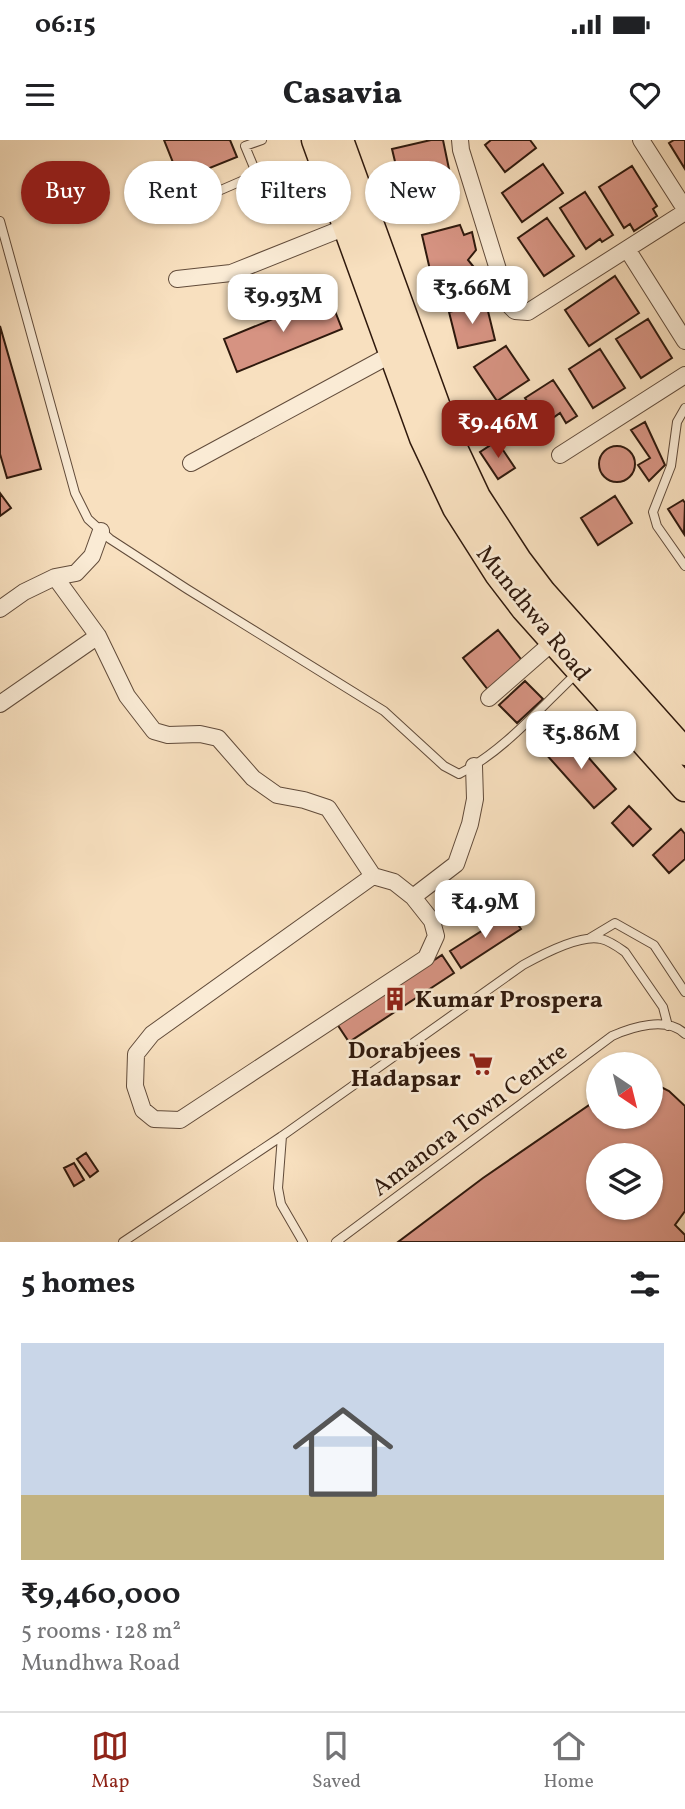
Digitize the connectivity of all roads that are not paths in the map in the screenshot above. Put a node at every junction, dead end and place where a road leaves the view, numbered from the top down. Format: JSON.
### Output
{"nodes":[{"id":1,"x":262,"y":140,"type":"edge"},
{"id":2,"x":315,"y":140,"type":"edge"},
{"id":3,"x":340,"y":140,"type":"edge"},
{"id":4,"x":460,"y":140,"type":"edge"},
{"id":5,"x":641,"y":140,"type":"edge"},
{"id":6,"x":244,"y":143,"type":"edge"},
{"id":7,"x":222,"y":189,"type":"edge"},
{"id":8,"x":685,"y":210,"type":"edge"},
{"id":9,"x":0,"y":221,"type":"edge"},
{"id":10,"x":346,"y":227,"type":"junction"},
{"id":11,"x":627,"y":249,"type":"junction"},
{"id":12,"x":4,"y":251,"type":"edge"},
{"id":13,"x":177,"y":279,"type":"dead end"},
{"id":14,"x":685,"y":341,"type":"edge"},
{"id":15,"x":392,"y":354,"type":"junction"},
{"id":16,"x":685,"y":375,"type":"edge"},
{"id":17,"x":685,"y":408,"type":"edge"},
{"id":18,"x":560,"y":455,"type":"dead end"},
{"id":19,"x":191,"y":463,"type":"dead end"},
{"id":20,"x":102,"y":531,"type":"junction"},
{"id":21,"x":685,"y":566,"type":"edge"},
{"id":22,"x":55,"y":577,"type":"junction"},
{"id":23,"x":0,"y":609,"type":"edge"},
{"id":24,"x":97,"y":636,"type":"junction"},
{"id":25,"x":554,"y":642,"type":"junction"},
{"id":26,"x":588,"y":663,"type":"junction"},
{"id":27,"x":489,"y":698,"type":"dead end"},
{"id":28,"x":0,"y":704,"type":"edge"},
{"id":29,"x":685,"y":752,"type":"edge"},
{"id":30,"x":474,"y":766,"type":"junction"},
{"id":31,"x":685,"y":788,"type":"edge"},
{"id":32,"x":373,"y":876,"type":"junction"},
{"id":33,"x":413,"y":897,"type":"junction"},
{"id":34,"x":587,"y":939,"type":"junction"},
{"id":35,"x":685,"y":992,"type":"edge"},
{"id":36,"x":668,"y":1026,"type":"junction"},
{"id":37,"x":685,"y":1034,"type":"edge"},
{"id":38,"x":282,"y":1136,"type":"junction"},
{"id":39,"x":123,"y":1242,"type":"edge"},
{"id":40,"x":303,"y":1242,"type":"edge"},
{"id":41,"x":336,"y":1242,"type":"edge"}],
"edges":[{"from":1,"to":6,"type":"lane"},
{"from":2,"to":10,"type":"highway","name":"Mundhwa Road"},
{"from":3,"to":26,"type":"highway","name":"Mundhwa Road"},
{"from":4,"to":11,"type":"street"},
{"from":5,"to":8,"type":"street"},
{"from":6,"to":7,"type":"lane"},
{"from":8,"to":11,"type":"street"},
{"from":9,"to":12,"type":"lane"},
{"from":10,"to":13,"type":"street"},
{"from":10,"to":15,"type":"highway","name":"Mundhwa Road"},
{"from":11,"to":14,"type":"street"},
{"from":12,"to":20,"type":"lane"},
{"from":15,"to":19,"type":"street"},
{"from":15,"to":25,"type":"highway","name":"Mundhwa Road"},
{"from":16,"to":18,"type":"street"},
{"from":17,"to":21,"type":"lane"},
{"from":20,"to":22,"type":"street"},
{"from":20,"to":30,"type":"lane"},
{"from":22,"to":23,"type":"street"},
{"from":22,"to":24,"type":"street"},
{"from":24,"to":28,"type":"street"},
{"from":24,"to":32,"type":"street"},
{"from":25,"to":26,"type":"highway","name":"Mundhwa Road"},
{"from":25,"to":27,"type":"street"},
{"from":26,"to":29,"type":"highway","name":"Mundhwa Road"},
{"from":26,"to":30,"type":"lane"},
{"from":26,"to":31,"type":"highway","name":"Mundhwa Road"},
{"from":30,"to":33,"type":"street"},
{"from":32,"to":33,"type":"street"},
{"from":32,"to":33,"type":"street"},
{"from":34,"to":35,"type":"lane"},
{"from":34,"to":36,"type":"lane"},
{"from":34,"to":38,"type":"lane"},
{"from":36,"to":37,"type":"lane","name":"Amanora Town Centre"},
{"from":36,"to":41,"type":"lane","name":"Amanora Town Centre"},
{"from":38,"to":39,"type":"lane"},
{"from":38,"to":40,"type":"lane"}]}
